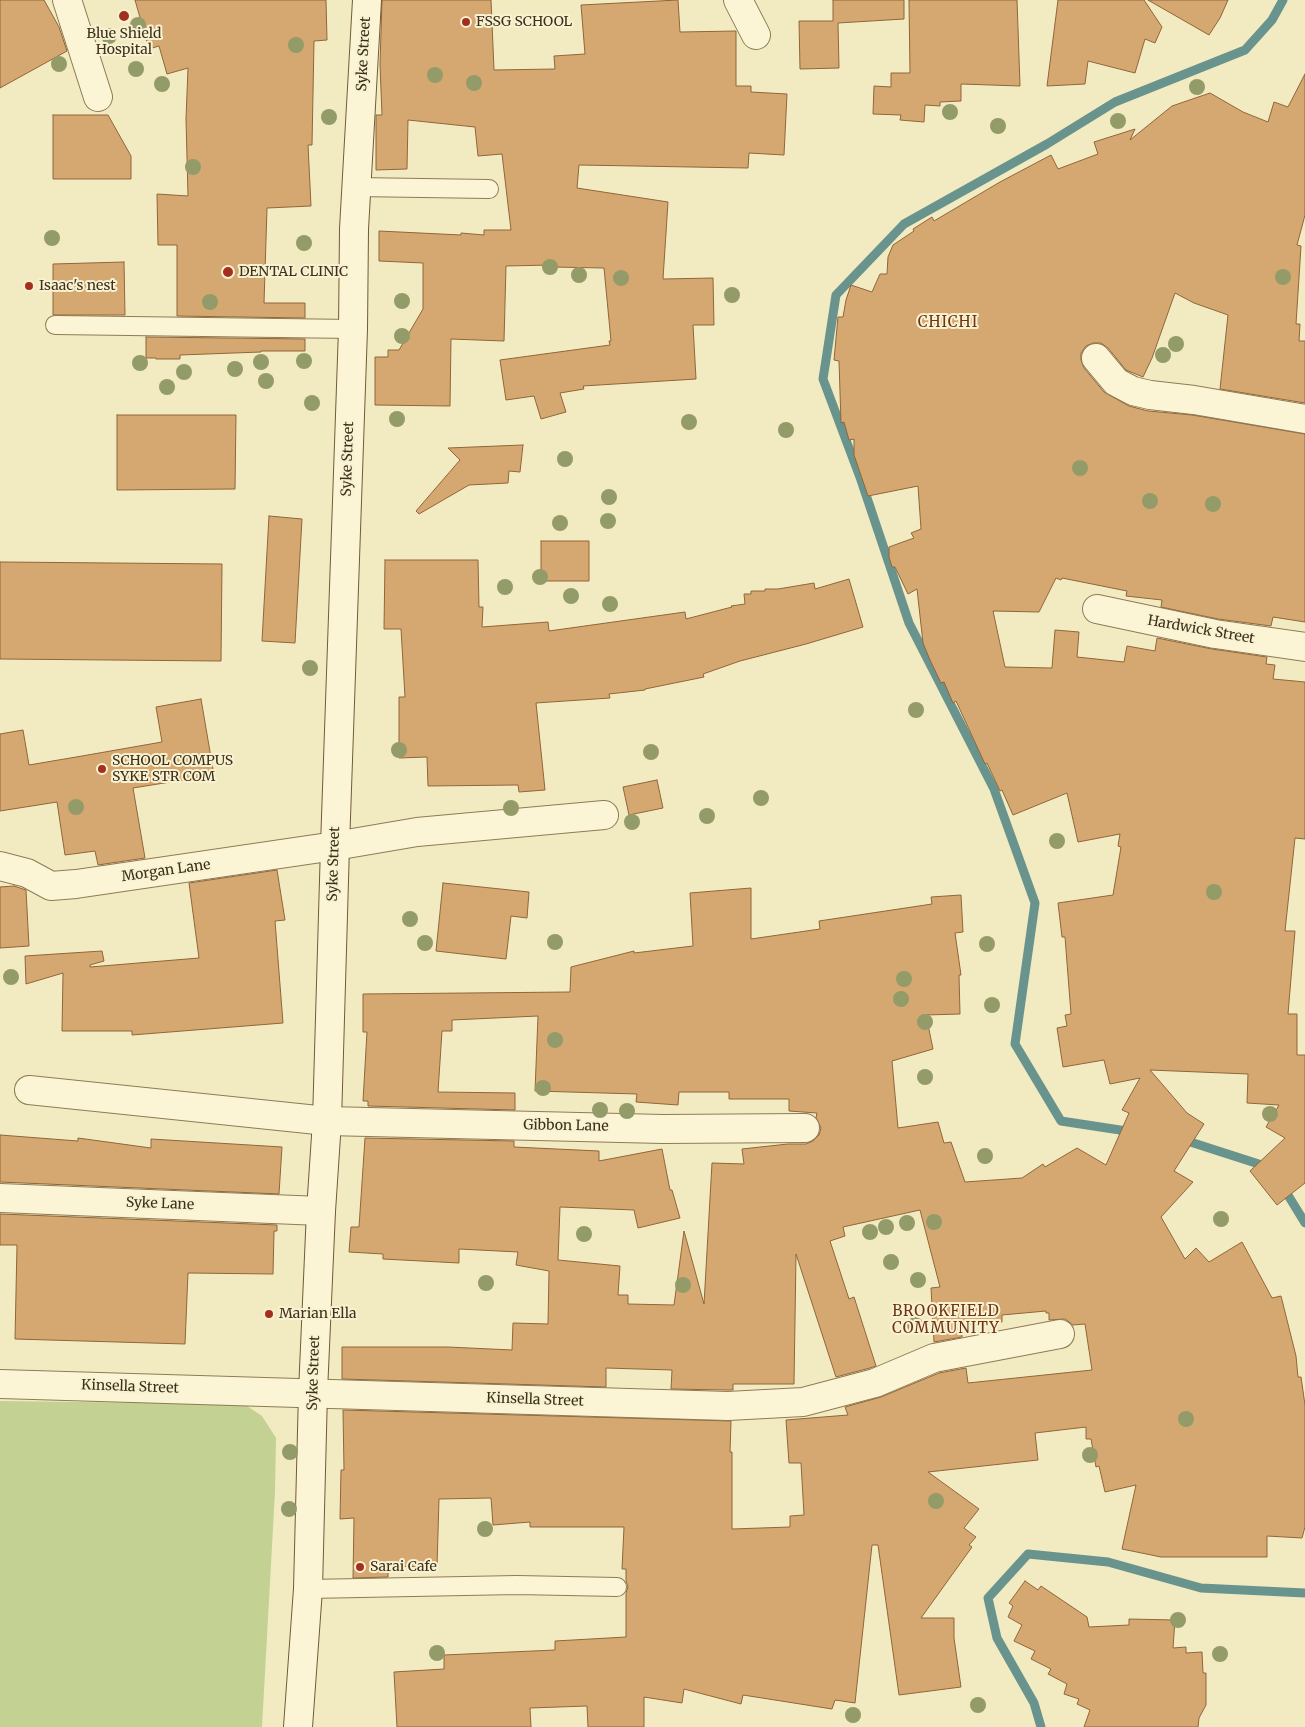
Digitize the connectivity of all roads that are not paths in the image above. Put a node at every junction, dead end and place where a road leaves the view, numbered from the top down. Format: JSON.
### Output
{"nodes":[{"id":1,"x":67,"y":0,"type":"edge"},
{"id":2,"x":367,"y":0,"type":"edge"},
{"id":3,"x":738,"y":0,"type":"edge"},
{"id":4,"x":756,"y":35,"type":"dead end"},
{"id":5,"x":98,"y":97,"type":"dead end"},
{"id":6,"x":356,"y":187,"type":"junction"},
{"id":7,"x":489,"y":189,"type":"dead end"},
{"id":8,"x":55,"y":324,"type":"dead end"},
{"id":9,"x":352,"y":328,"type":"junction"},
{"id":10,"x":1096,"y":358,"type":"dead end"},
{"id":11,"x":1305,"y":419,"type":"edge"},
{"id":12,"x":1097,"y":609,"type":"dead end"},
{"id":13,"x":1305,"y":646,"type":"edge"},
{"id":14,"x":604,"y":815,"type":"dead end"},
{"id":15,"x":335,"y":846,"type":"junction"},
{"id":16,"x":0,"y":866,"type":"edge"},
{"id":17,"x":29,"y":1090,"type":"dead end"},
{"id":18,"x":327,"y":1121,"type":"junction"},
{"id":19,"x":805,"y":1128,"type":"dead end"},
{"id":20,"x":0,"y":1198,"type":"edge"},
{"id":21,"x":320,"y":1211,"type":"junction"},
{"id":22,"x":1060,"y":1334,"type":"dead end"},
{"id":23,"x":0,"y":1384,"type":"edge"},
{"id":24,"x":313,"y":1392,"type":"junction"},
{"id":25,"x":617,"y":1587,"type":"dead end"},
{"id":26,"x":308,"y":1589,"type":"junction"},
{"id":27,"x":298,"y":1727,"type":"edge"}],
"edges":[{"from":1,"to":5,"type":"street"},
{"from":2,"to":6,"type":"street","name":"Syke Street"},
{"from":3,"to":4,"type":"street"},
{"from":6,"to":7,"type":"lane"},
{"from":6,"to":9,"type":"street","name":"Syke Street"},
{"from":8,"to":9,"type":"lane"},
{"from":9,"to":15,"type":"street","name":"Syke Street"},
{"from":10,"to":11,"type":"street"},
{"from":12,"to":13,"type":"street","name":"Hardwick Street"},
{"from":14,"to":15,"type":"street","name":"Morgan Lane"},
{"from":15,"to":16,"type":"street","name":"Morgan Lane"},
{"from":15,"to":18,"type":"street","name":"Syke Street"},
{"from":17,"to":18,"type":"street","name":"Gibbon Lane"},
{"from":18,"to":19,"type":"street","name":"Gibbon Lane"},
{"from":18,"to":21,"type":"street","name":"Syke Street"},
{"from":20,"to":21,"type":"street","name":"Syke Lane"},
{"from":21,"to":24,"type":"street","name":"Syke Street"},
{"from":22,"to":24,"type":"street","name":"Kinsella Street"},
{"from":23,"to":24,"type":"street","name":"Kinsella Street"},
{"from":24,"to":26,"type":"street","name":"Syke Street"},
{"from":25,"to":26,"type":"lane"},
{"from":26,"to":27,"type":"street","name":"Syke Street"}]}
